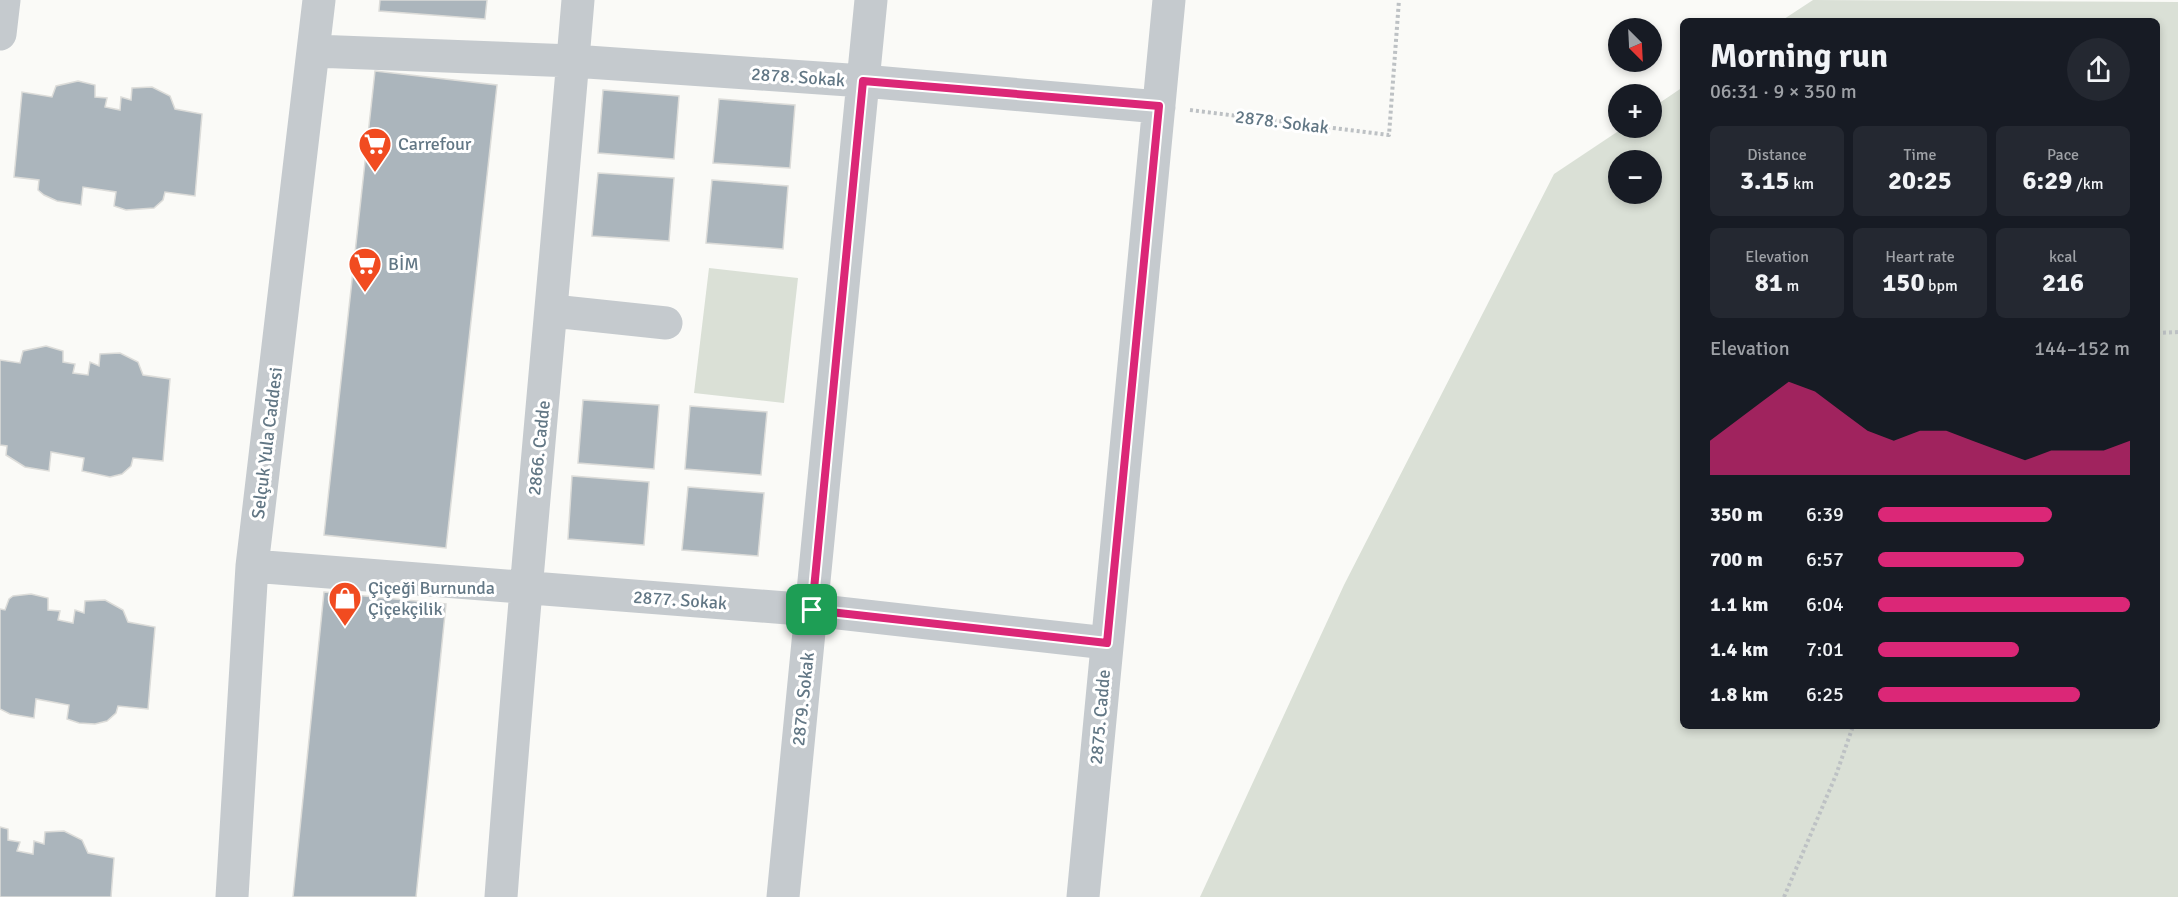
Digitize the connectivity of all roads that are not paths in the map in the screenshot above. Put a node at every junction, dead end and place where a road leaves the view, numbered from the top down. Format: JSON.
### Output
{"nodes":[{"id":1,"x":4,"y":0,"type":"edge"},
{"id":2,"x":319,"y":0,"type":"edge"},
{"id":3,"x":578,"y":0,"type":"edge"},
{"id":4,"x":871,"y":0,"type":"edge"},
{"id":5,"x":1169,"y":0,"type":"edge"},
{"id":6,"x":0,"y":34,"type":"edge"},
{"id":7,"x":314,"y":51,"type":"junction"},
{"id":8,"x":573,"y":61,"type":"junction"},
{"id":9,"x":863,"y":81,"type":"junction"},
{"id":10,"x":1159,"y":106,"type":"junction"},
{"id":11,"x":553,"y":310,"type":"junction"},
{"id":12,"x":666,"y":323,"type":"dead end"},
{"id":13,"x":252,"y":566,"type":"junction"},
{"id":14,"x":524,"y":588,"type":"junction"},
{"id":15,"x":812,"y":610,"type":"junction"},
{"id":16,"x":1107,"y":643,"type":"junction"},
{"id":17,"x":230,"y":894,"type":"edge"},
{"id":18,"x":501,"y":897,"type":"edge"},
{"id":19,"x":783,"y":897,"type":"edge"},
{"id":20,"x":1083,"y":897,"type":"edge"}],
"edges":[{"from":1,"to":6,"type":"street"},
{"from":2,"to":7,"type":"street","name":"Selçuk Yula Caddesi"},
{"from":3,"to":8,"type":"street","name":"2866. Cadde"},
{"from":4,"to":9,"type":"street","name":"2879. Sokak"},
{"from":5,"to":10,"type":"street","name":"2875. Cadde"},
{"from":7,"to":8,"type":"street","name":"2878. Sokak"},
{"from":7,"to":13,"type":"street","name":"Selçuk Yula Caddesi"},
{"from":8,"to":9,"type":"street","name":"2878. Sokak"},
{"from":8,"to":11,"type":"street","name":"2866. Cadde"},
{"from":9,"to":10,"type":"street","name":"2878. Sokak"},
{"from":9,"to":15,"type":"street","name":"2879. Sokak"},
{"from":10,"to":16,"type":"street","name":"2875. Cadde"},
{"from":11,"to":12,"type":"street"},
{"from":11,"to":14,"type":"street","name":"2866. Cadde"},
{"from":13,"to":14,"type":"street","name":"2877. Sokak"},
{"from":13,"to":17,"type":"street","name":"Selçuk Yula Caddesi"},
{"from":14,"to":15,"type":"street","name":"2877. Sokak"},
{"from":14,"to":18,"type":"street","name":"2866. Cadde"},
{"from":15,"to":16,"type":"street","name":"2877. Sokak"},
{"from":15,"to":19,"type":"street","name":"2879. Sokak"},
{"from":16,"to":20,"type":"street","name":"2875. Cadde"}]}
